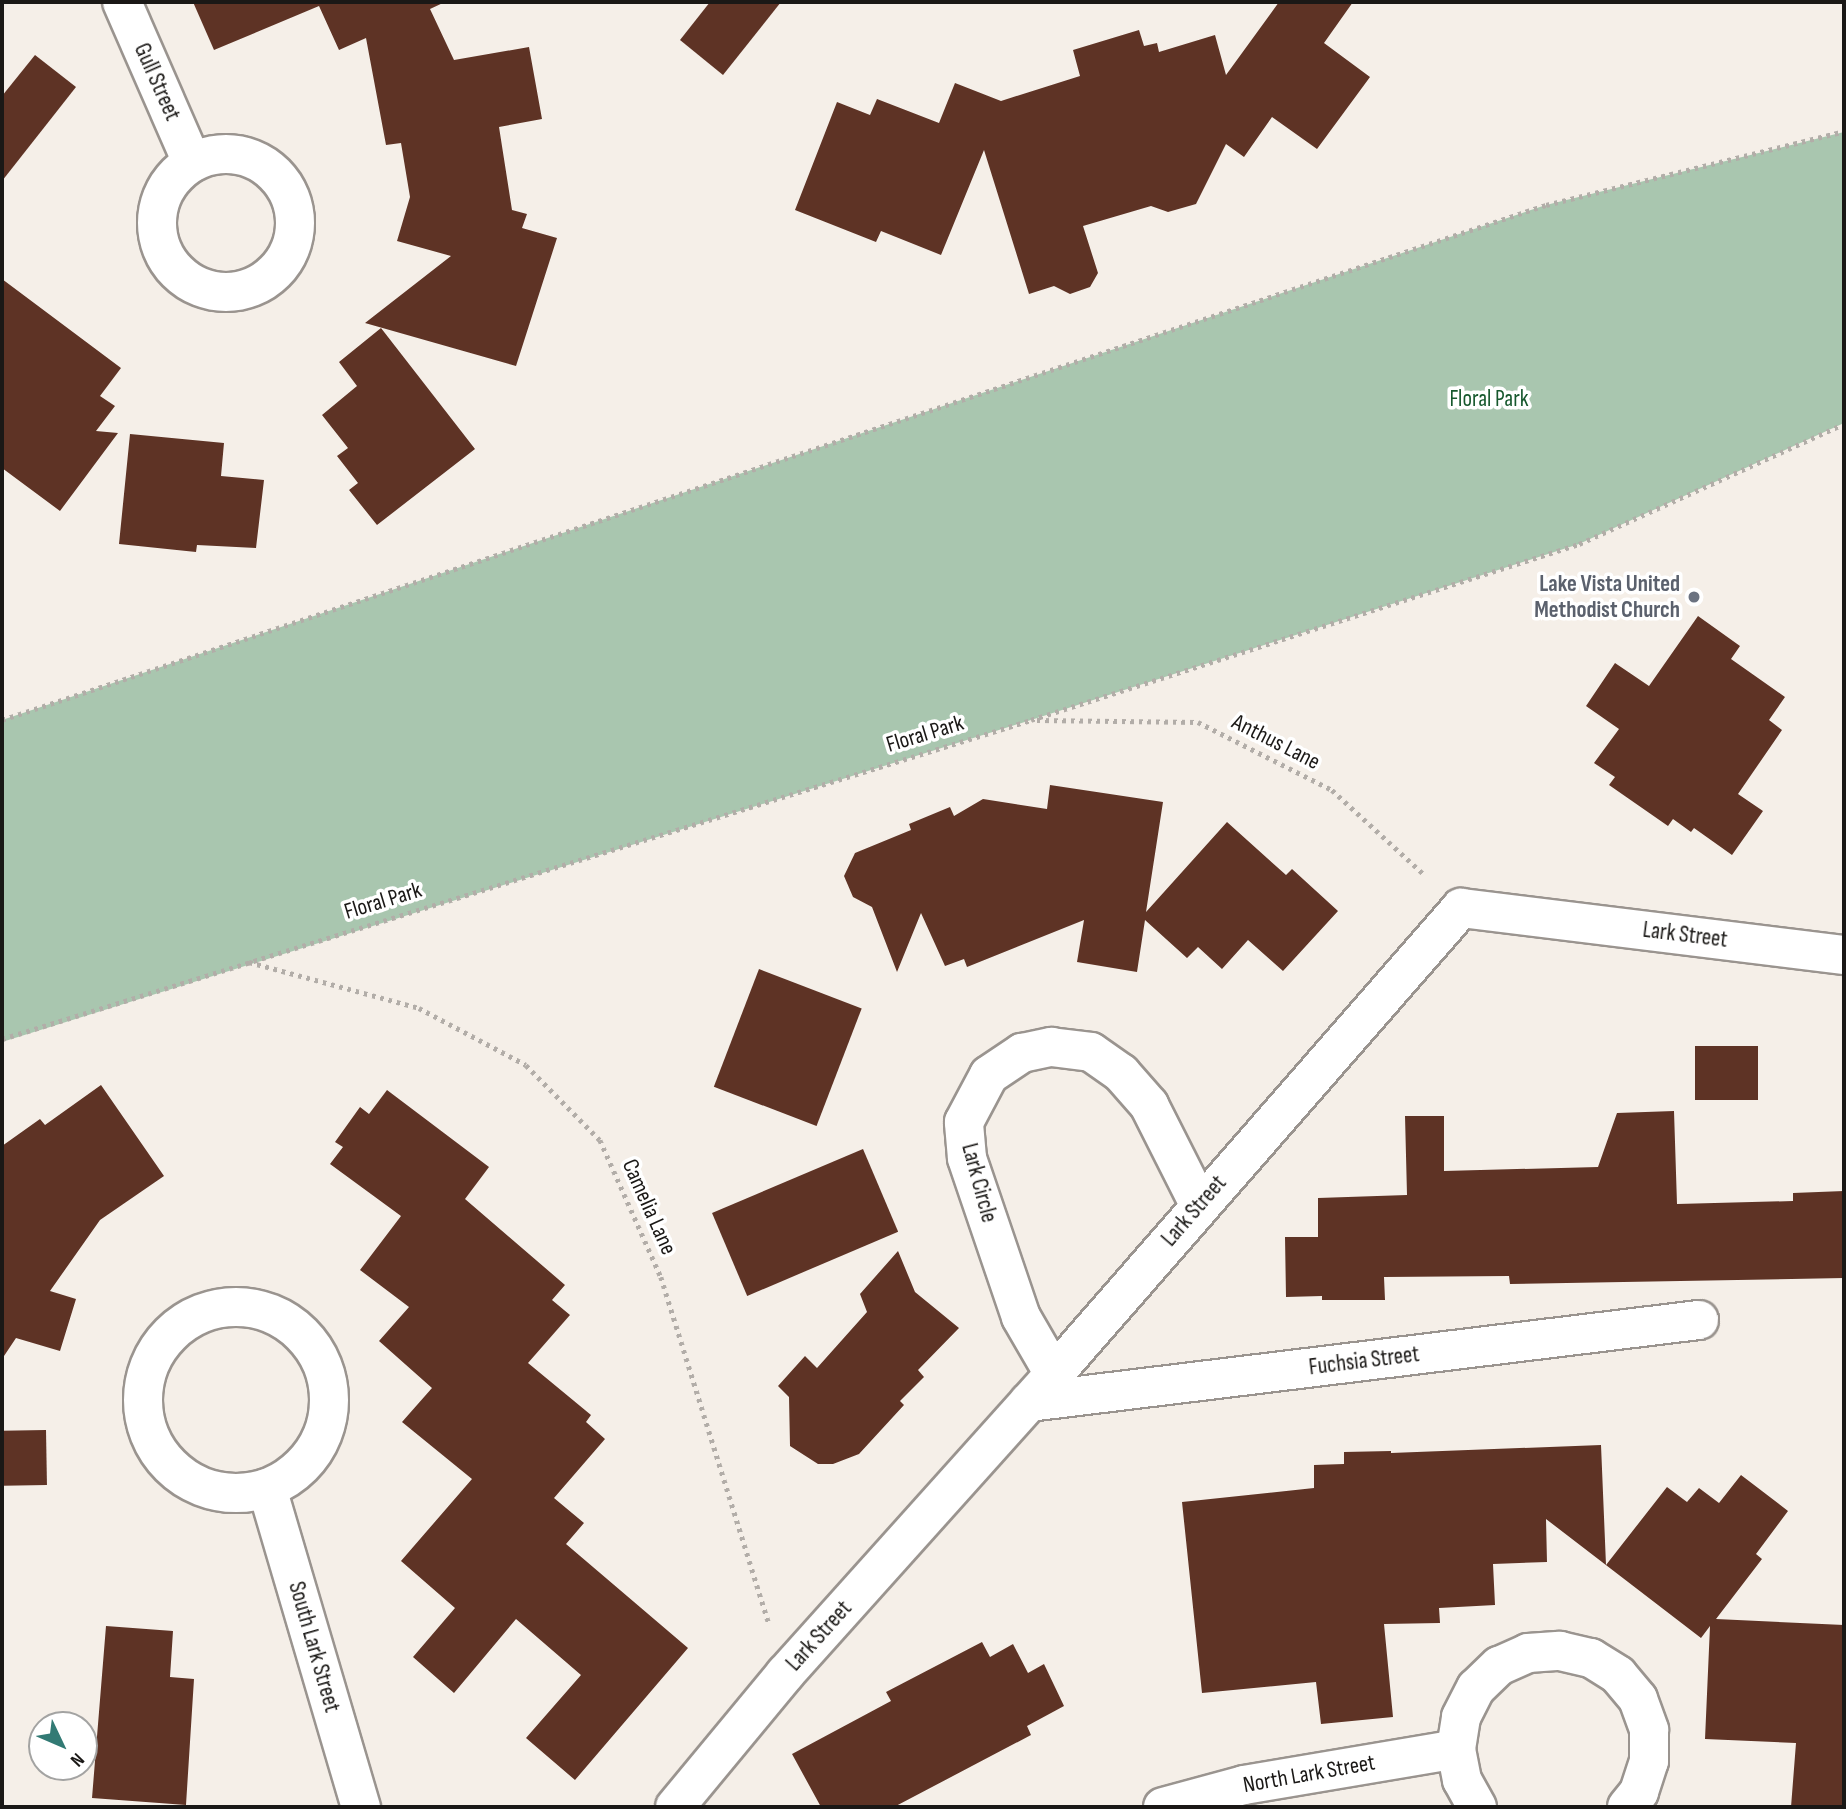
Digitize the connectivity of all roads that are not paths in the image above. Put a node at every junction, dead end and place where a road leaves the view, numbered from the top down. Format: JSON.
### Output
{"nodes":[{"id":1,"x":122,"y":2,"type":"edge"},
{"id":2,"x":192,"y":162,"type":"dead end"},
{"id":3,"x":1844,"y":955,"type":"edge"},
{"id":4,"x":1199,"y":1204,"type":"junction"},
{"id":5,"x":1699,"y":1320,"type":"dead end"},
{"id":6,"x":1054,"y":1374,"type":"junction"},
{"id":7,"x":1029,"y":1402,"type":"junction"},
{"id":8,"x":267,"y":1488,"type":"junction"},
{"id":9,"x":1456,"y":1749,"type":"junction"},
{"id":10,"x":361,"y":1807,"type":"edge"},
{"id":11,"x":675,"y":1807,"type":"edge"},
{"id":12,"x":1163,"y":1807,"type":"edge"},
{"id":13,"x":1477,"y":1807,"type":"edge"},
{"id":14,"x":1628,"y":1807,"type":"edge"}],
"edges":[{"from":1,"to":2,"type":"street","name":"Gull Street"},
{"from":3,"to":4,"type":"street","name":"Lark Street"},
{"from":4,"to":6,"type":"street","name":"Lark Street"},
{"from":4,"to":6,"type":"street","name":"Lark Circle"},
{"from":5,"to":7,"type":"street","name":"Fuchsia Street"},
{"from":6,"to":7,"type":"street","name":"Lark Street"},
{"from":7,"to":11,"type":"street","name":"Lark Street"},
{"from":8,"to":8,"type":"street"},
{"from":8,"to":10,"type":"street","name":"South Lark Street"},
{"from":9,"to":12,"type":"street","name":"North Lark Street"},
{"from":9,"to":13,"type":"street"},
{"from":9,"to":14,"type":"street"}]}
